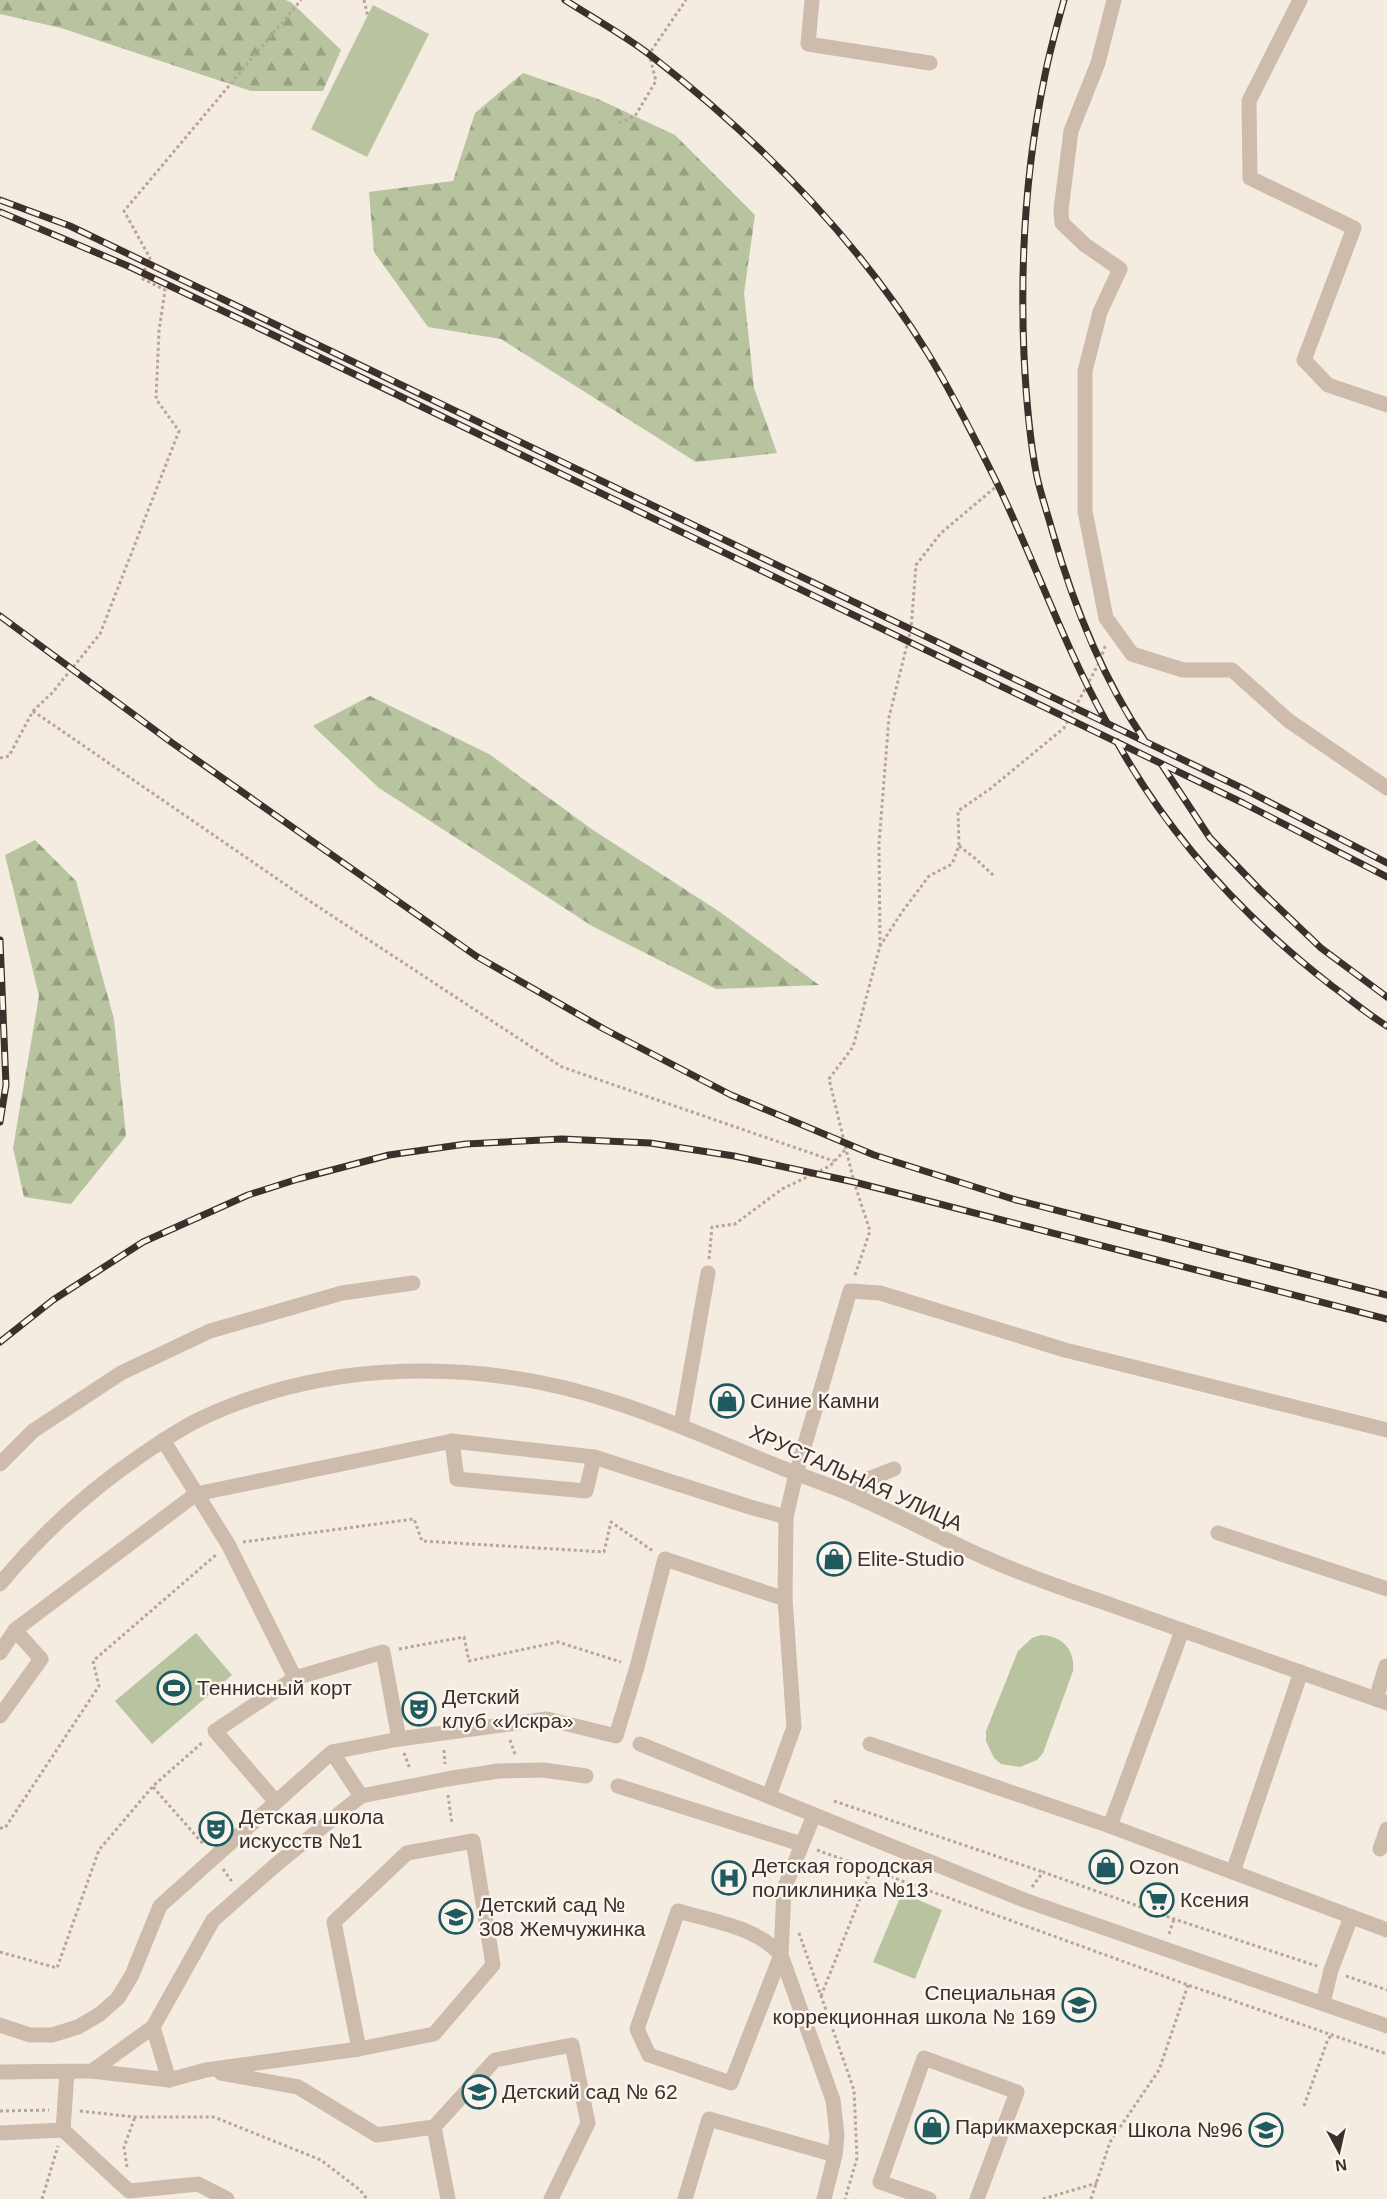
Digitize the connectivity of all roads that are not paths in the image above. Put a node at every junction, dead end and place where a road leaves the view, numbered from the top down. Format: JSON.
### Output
{"nodes":[{"id":1,"x":812,"y":0,"type":"edge"},
{"id":2,"x":1114,"y":0,"type":"edge"},
{"id":3,"x":1300,"y":0,"type":"edge"},
{"id":4,"x":930,"y":63,"type":"dead end"},
{"id":5,"x":1387,"y":405,"type":"edge"},
{"id":6,"x":1387,"y":788,"type":"edge"},
{"id":7,"x":708,"y":1273,"type":"road end"},
{"id":8,"x":413,"y":1283,"type":"dead end"},
{"id":9,"x":681,"y":1425,"type":"junction"},
{"id":10,"x":1387,"y":1430,"type":"edge"},
{"id":11,"x":163,"y":1440,"type":"junction"},
{"id":12,"x":452,"y":1441,"type":"junction"},
{"id":13,"x":594,"y":1457,"type":"junction"},
{"id":14,"x":0,"y":1464,"type":"edge"},
{"id":15,"x":894,"y":1469,"type":"dead end"},
{"id":16,"x":796,"y":1474,"type":"junction"},
{"id":17,"x":196,"y":1494,"type":"junction"},
{"id":18,"x":854,"y":1496,"type":"junction"},
{"id":19,"x":786,"y":1517,"type":"junction"},
{"id":20,"x":1218,"y":1533,"type":"dead end"},
{"id":21,"x":0,"y":1584,"type":"edge"},
{"id":22,"x":1387,"y":1589,"type":"edge"},
{"id":23,"x":785,"y":1599,"type":"junction"},
{"id":24,"x":15,"y":1630,"type":"junction"},
{"id":25,"x":1182,"y":1630,"type":"junction"},
{"id":26,"x":0,"y":1653,"type":"edge"},
{"id":27,"x":1386,"y":1666,"type":"edge"},
{"id":28,"x":1301,"y":1672,"type":"junction"},
{"id":29,"x":295,"y":1678,"type":"junction"},
{"id":30,"x":1382,"y":1701,"type":"edge"},
{"id":31,"x":0,"y":1716,"type":"edge"},
{"id":32,"x":399,"y":1739,"type":"junction"},
{"id":33,"x":640,"y":1744,"type":"dead end"},
{"id":34,"x":870,"y":1744,"type":"dead end"},
{"id":35,"x":332,"y":1752,"type":"junction"},
{"id":36,"x":586,"y":1776,"type":"dead end"},
{"id":37,"x":618,"y":1786,"type":"dead end"},
{"id":38,"x":361,"y":1796,"type":"junction"},
{"id":39,"x":769,"y":1796,"type":"junction"},
{"id":40,"x":276,"y":1802,"type":"junction"},
{"id":41,"x":814,"y":1815,"type":"junction"},
{"id":42,"x":1110,"y":1826,"type":"junction"},
{"id":43,"x":1387,"y":1829,"type":"edge"},
{"id":44,"x":801,"y":1844,"type":"junction"},
{"id":45,"x":1380,"y":1849,"type":"dead end"},
{"id":46,"x":1233,"y":1872,"type":"junction"},
{"id":47,"x":1351,"y":1917,"type":"junction"},
{"id":48,"x":1387,"y":1930,"type":"edge"},
{"id":49,"x":781,"y":1955,"type":"junction"},
{"id":50,"x":1323,"y":2003,"type":"junction"},
{"id":51,"x":0,"y":2025,"type":"edge"},
{"id":52,"x":1387,"y":2026,"type":"edge"},
{"id":53,"x":153,"y":2027,"type":"junction"},
{"id":54,"x":359,"y":2049,"type":"junction"},
{"id":55,"x":206,"y":2070,"type":"junction"},
{"id":56,"x":92,"y":2071,"type":"junction"},
{"id":57,"x":0,"y":2072,"type":"edge"},
{"id":58,"x":67,"y":2072,"type":"junction"},
{"id":59,"x":169,"y":2080,"type":"junction"},
{"id":60,"x":434,"y":2127,"type":"junction"},
{"id":61,"x":63,"y":2130,"type":"junction"},
{"id":62,"x":0,"y":2133,"type":"edge"},
{"id":63,"x":835,"y":2155,"type":"junction"},
{"id":64,"x":227,"y":2199,"type":"edge"},
{"id":65,"x":448,"y":2199,"type":"edge"},
{"id":66,"x":551,"y":2199,"type":"edge"},
{"id":67,"x":685,"y":2199,"type":"edge"},
{"id":68,"x":824,"y":2199,"type":"edge"},
{"id":69,"x":929,"y":2199,"type":"edge"},
{"id":70,"x":978,"y":2199,"type":"edge"}],
"edges":[{"from":1,"to":4,"type":"street"},
{"from":2,"to":6,"type":"street"},
{"from":3,"to":5,"type":"street"},
{"from":7,"to":9,"type":"street"},
{"from":8,"to":14,"type":"street"},
{"from":9,"to":11,"type":"street","name":"ХРУСТАЛЬНАЯ УЛИЦА"},
{"from":9,"to":16,"type":"street","name":"ХРУСТАЛЬНАЯ УЛИЦА"},
{"from":10,"to":16,"type":"street"},
{"from":11,"to":17,"type":"street"},
{"from":11,"to":21,"type":"street","name":"ХРУСТАЛЬНАЯ УЛИЦА"},
{"from":12,"to":13,"type":"street"},
{"from":12,"to":13,"type":"street"},
{"from":12,"to":17,"type":"street"},
{"from":13,"to":19,"type":"street"},
{"from":15,"to":18,"type":"street"},
{"from":16,"to":18,"type":"street","name":"ХРУСТАЛЬНАЯ УЛИЦА"},
{"from":16,"to":19,"type":"street"},
{"from":17,"to":24,"type":"street"},
{"from":17,"to":29,"type":"street"},
{"from":18,"to":25,"type":"street","name":"ХРУСТАЛЬНАЯ УЛИЦА"},
{"from":19,"to":23,"type":"street"},
{"from":20,"to":22,"type":"street"},
{"from":23,"to":32,"type":"street"},
{"from":23,"to":39,"type":"street"},
{"from":24,"to":26,"type":"street"},
{"from":24,"to":31,"type":"street"},
{"from":25,"to":28,"type":"street","name":"ХРУСТАЛЬНАЯ УЛИЦА"},
{"from":25,"to":42,"type":"street"},
{"from":27,"to":30,"type":"street"},
{"from":28,"to":30,"type":"street","name":"ХРУСТАЛЬНАЯ УЛИЦА"},
{"from":28,"to":46,"type":"street"},
{"from":29,"to":32,"type":"street"},
{"from":29,"to":40,"type":"street"},
{"from":32,"to":35,"type":"street"},
{"from":33,"to":39,"type":"street"},
{"from":34,"to":42,"type":"street"},
{"from":35,"to":38,"type":"street"},
{"from":35,"to":40,"type":"street"},
{"from":36,"to":38,"type":"street"},
{"from":37,"to":44,"type":"street"},
{"from":38,"to":53,"type":"street"},
{"from":39,"to":41,"type":"street"},
{"from":40,"to":51,"type":"street"},
{"from":41,"to":44,"type":"street"},
{"from":41,"to":50,"type":"street"},
{"from":42,"to":46,"type":"street"},
{"from":43,"to":45,"type":"street"},
{"from":44,"to":49,"type":"street"},
{"from":46,"to":47,"type":"street"},
{"from":47,"to":48,"type":"street"},
{"from":47,"to":50,"type":"street"},
{"from":49,"to":49,"type":"street"},
{"from":49,"to":63,"type":"street"},
{"from":50,"to":52,"type":"street"},
{"from":53,"to":56,"type":"street"},
{"from":53,"to":59,"type":"street"},
{"from":54,"to":54,"type":"street"},
{"from":54,"to":55,"type":"street"},
{"from":55,"to":59,"type":"street"},
{"from":55,"to":60,"type":"street"},
{"from":56,"to":58,"type":"street"},
{"from":56,"to":59,"type":"street"},
{"from":57,"to":58,"type":"street"},
{"from":58,"to":61,"type":"street"},
{"from":60,"to":65,"type":"street"},
{"from":60,"to":66,"type":"street"},
{"from":61,"to":62,"type":"street"},
{"from":61,"to":64,"type":"street"},
{"from":63,"to":67,"type":"street"},
{"from":63,"to":68,"type":"street"},
{"from":69,"to":70,"type":"street"}]}
